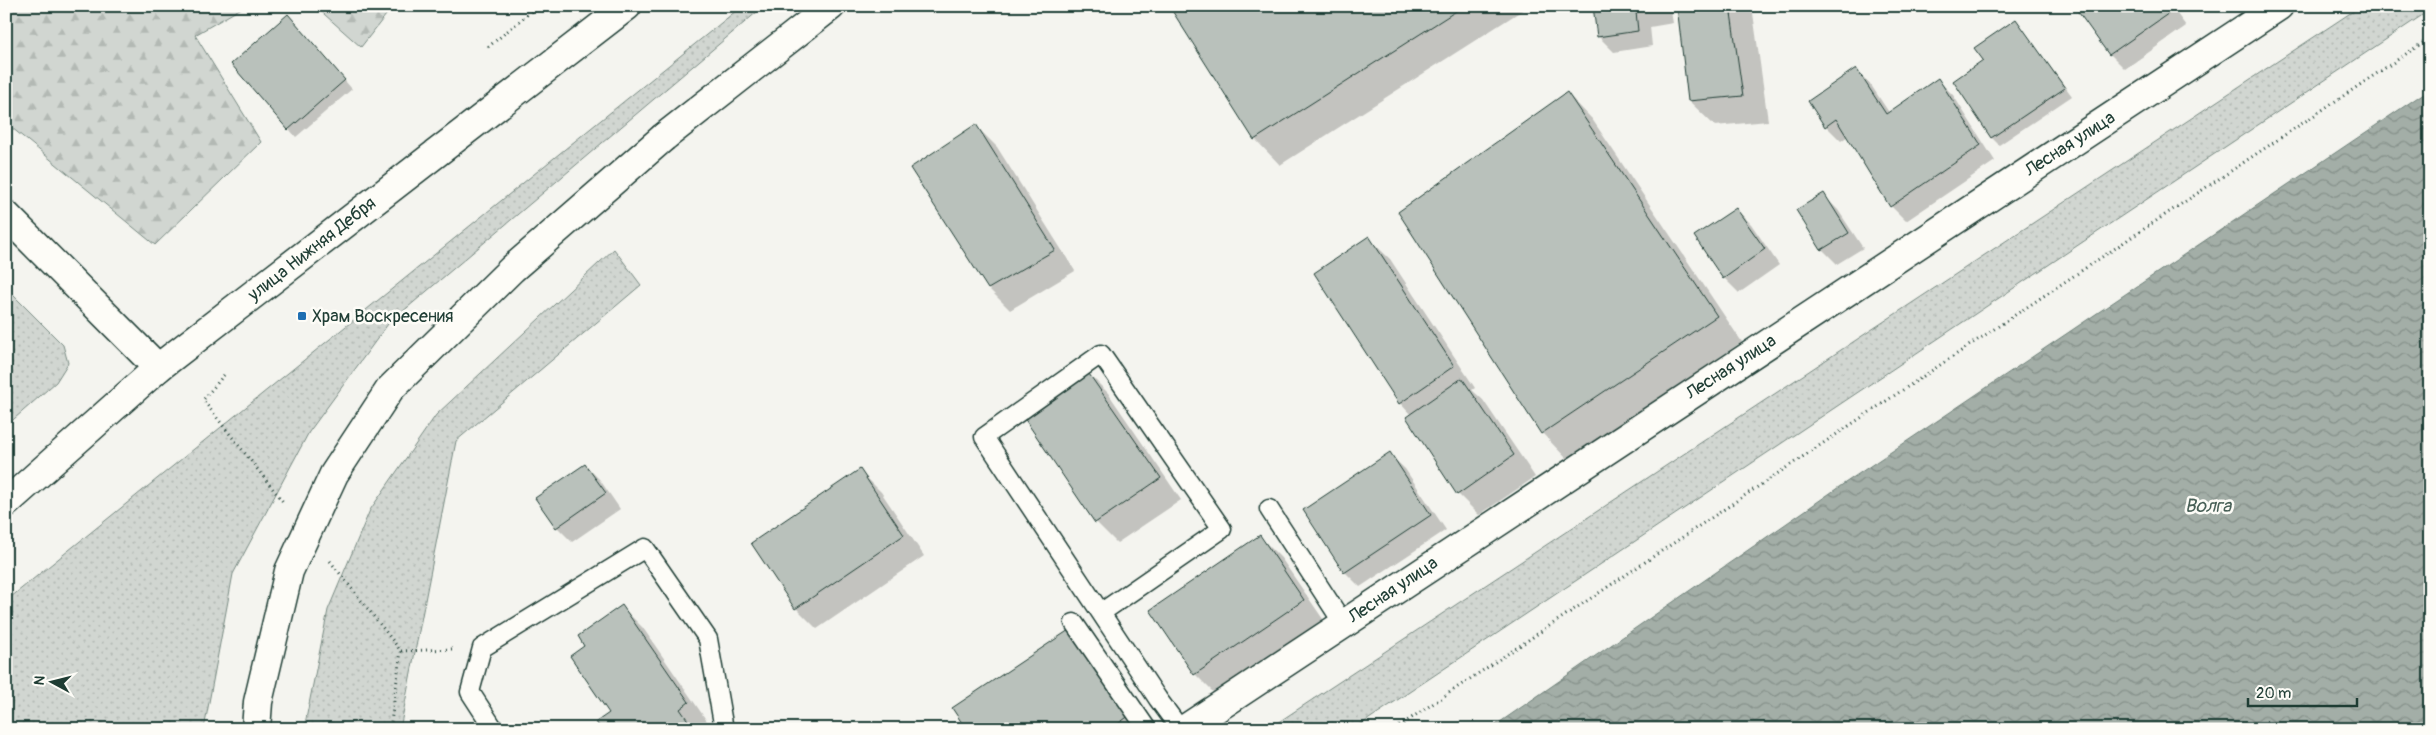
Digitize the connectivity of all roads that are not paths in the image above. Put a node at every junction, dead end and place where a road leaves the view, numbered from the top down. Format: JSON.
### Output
{"nodes":[{"id":1,"x":831,"y":6,"type":"edge"},
{"id":2,"x":2279,"y":6,"type":"edge"},
{"id":3,"x":617,"y":9,"type":"edge"},
{"id":4,"x":6,"y":216,"type":"edge"},
{"id":5,"x":158,"y":368,"type":"junction"},
{"id":6,"x":6,"y":503,"type":"edge"},
{"id":7,"x":1269,"y":509,"type":"dead end"},
{"id":8,"x":1102,"y":612,"type":"junction"},
{"id":9,"x":1074,"y":623,"type":"dead end"},
{"id":10,"x":1343,"y":623,"type":"junction"},
{"id":11,"x":256,"y":729,"type":"edge"},
{"id":12,"x":494,"y":729,"type":"edge"},
{"id":13,"x":724,"y":729,"type":"edge"},
{"id":14,"x":1147,"y":729,"type":"edge"},
{"id":15,"x":1180,"y":729,"type":"edge"},
{"id":16,"x":1184,"y":729,"type":"edge"}],
"edges":[{"from":1,"to":11,"type":"main road","bridge":true},
{"from":2,"to":10,"type":"main road","name":"Лесная улица"},
{"from":3,"to":5,"type":"main road","name":"улица Нижняя Дебря"},
{"from":4,"to":5,"type":"main road"},
{"from":5,"to":6,"type":"main road","name":"улица Нижняя Дебря"},
{"from":7,"to":10,"type":"lane"},
{"from":8,"to":8,"type":"lane"},
{"from":8,"to":15,"type":"lane"},
{"from":9,"to":14,"type":"lane"},
{"from":10,"to":16,"type":"main road","name":"Лесная улица"},
{"from":12,"to":13,"type":"lane"}]}
